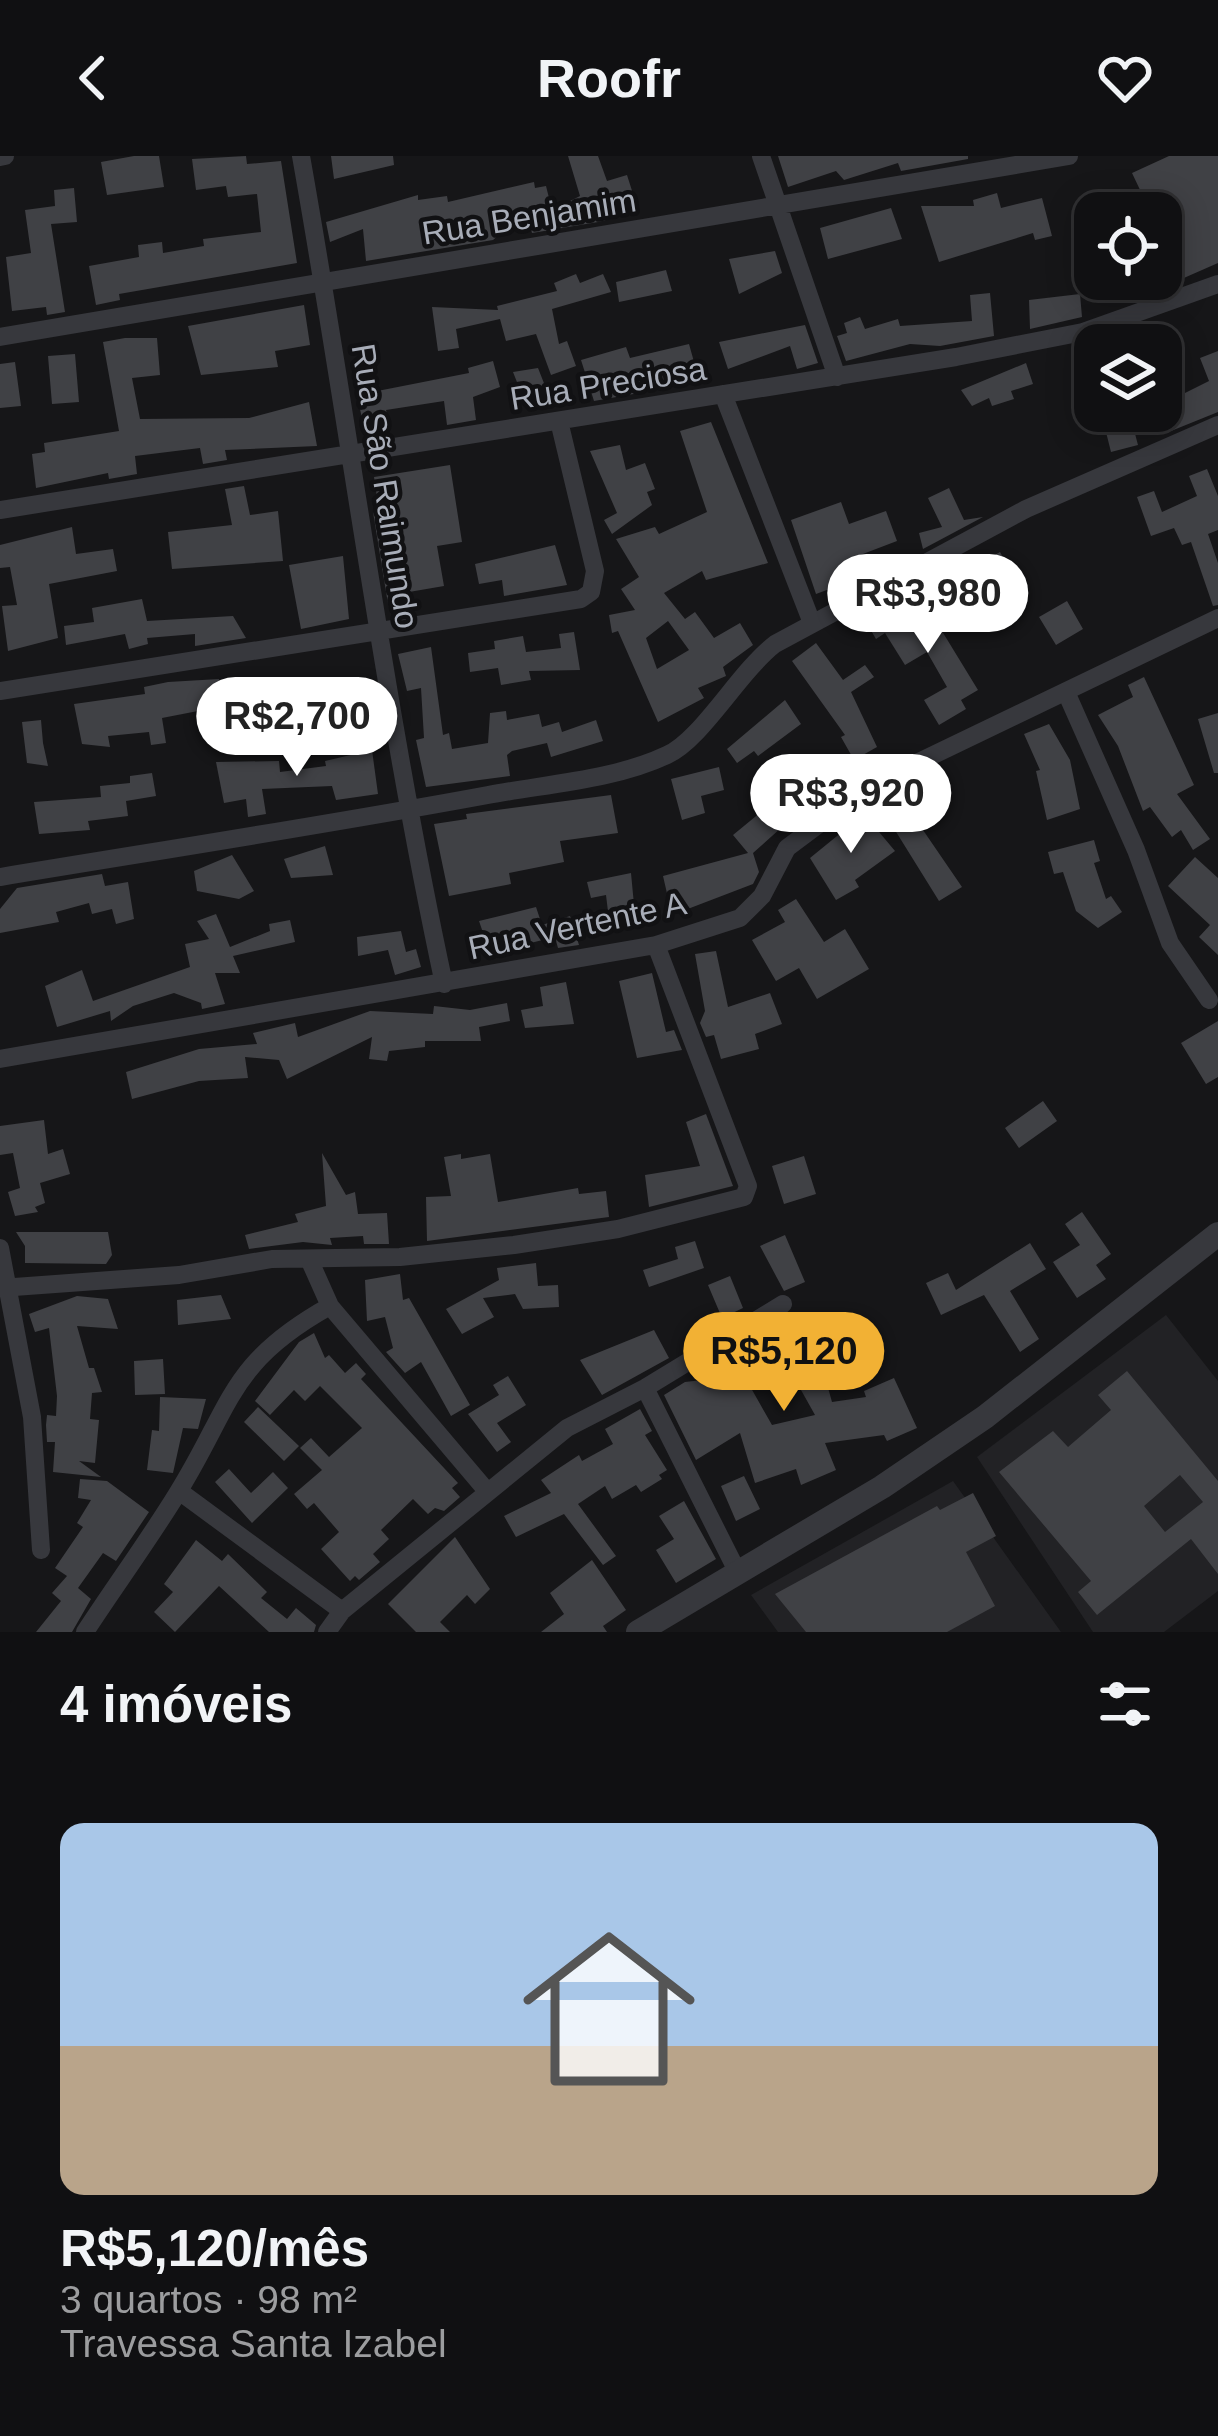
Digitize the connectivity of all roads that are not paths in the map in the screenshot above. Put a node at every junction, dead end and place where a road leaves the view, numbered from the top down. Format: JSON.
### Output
{"nodes":[{"id":1,"x":301,"y":156,"type":"edge"},
{"id":2,"x":761,"y":156,"type":"edge"},
{"id":3,"x":1069,"y":156,"type":"edge"},
{"id":4,"x":779,"y":206,"type":"junction"},
{"id":5,"x":323,"y":280,"type":"junction"},
{"id":6,"x":1218,"y":284,"type":"edge"},
{"id":7,"x":0,"y":337,"type":"edge"},
{"id":8,"x":837,"y":377,"type":"junction"},
{"id":9,"x":723,"y":394,"type":"junction"},
{"id":10,"x":559,"y":421,"type":"junction"},
{"id":11,"x":1218,"y":424,"type":"edge"},
{"id":12,"x":354,"y":456,"type":"junction"},
{"id":13,"x":0,"y":510,"type":"edge"},
{"id":14,"x":1218,"y":618,"type":"edge"},
{"id":15,"x":812,"y":623,"type":"junction"},
{"id":16,"x":379,"y":632,"type":"junction"},
{"id":17,"x":0,"y":691,"type":"edge"},
{"id":18,"x":1066,"y":692,"type":"junction"},
{"id":19,"x":407,"y":810,"type":"junction"},
{"id":20,"x":0,"y":877,"type":"edge"},
{"id":21,"x":656,"y":945,"type":"junction"},
{"id":22,"x":444,"y":984,"type":"junction"},
{"id":23,"x":1209,"y":1000,"type":"dead end"},
{"id":24,"x":0,"y":1059,"type":"edge"},
{"id":25,"x":1218,"y":1234,"type":"edge"},
{"id":26,"x":0,"y":1248,"type":"edge"},
{"id":27,"x":309,"y":1259,"type":"junction"},
{"id":28,"x":4,"y":1287,"type":"edge"},
{"id":29,"x":783,"y":1304,"type":"dead end"},
{"id":30,"x":330,"y":1306,"type":"junction"},
{"id":31,"x":645,"y":1388,"type":"junction"},
{"id":32,"x":486,"y":1490,"type":"junction"},
{"id":33,"x":179,"y":1491,"type":"junction"},
{"id":34,"x":41,"y":1550,"type":"dead end"},
{"id":35,"x":736,"y":1569,"type":"junction"},
{"id":36,"x":342,"y":1611,"type":"junction"},
{"id":37,"x":85,"y":1632,"type":"edge"},
{"id":38,"x":327,"y":1632,"type":"edge"},
{"id":39,"x":638,"y":1632,"type":"edge"}],
"edges":[{"from":1,"to":5,"type":"street","name":"Rua São Raimundo"},
{"from":2,"to":4,"type":"street"},
{"from":3,"to":4,"type":"street","name":"Rua Benjamim"},
{"from":4,"to":5,"type":"street","name":"Rua Benjamim"},
{"from":4,"to":8,"type":"street"},
{"from":5,"to":7,"type":"street","name":"Rua Benjamim"},
{"from":5,"to":12,"type":"street","name":"Rua São Raimundo"},
{"from":6,"to":8,"type":"street","name":"Rua Preciosa"},
{"from":8,"to":9,"type":"street","name":"Rua Preciosa"},
{"from":9,"to":10,"type":"street","name":"Rua Preciosa"},
{"from":9,"to":15,"type":"street"},
{"from":10,"to":12,"type":"street","name":"Rua Preciosa"},
{"from":10,"to":16,"type":"street"},
{"from":11,"to":15,"type":"street"},
{"from":12,"to":13,"type":"street","name":"Rua Preciosa"},
{"from":12,"to":16,"type":"street","name":"Rua São Raimundo"},
{"from":14,"to":18,"type":"street","name":"Rua Vertente A"},
{"from":15,"to":19,"type":"street"},
{"from":16,"to":17,"type":"street"},
{"from":16,"to":19,"type":"street","name":"Rua São Raimundo"},
{"from":18,"to":21,"type":"street","name":"Rua Vertente A"},
{"from":18,"to":23,"type":"street"},
{"from":19,"to":20,"type":"street"},
{"from":19,"to":22,"type":"street","name":"Rua São Raimundo"},
{"from":21,"to":22,"type":"street","name":"Rua Vertente A"},
{"from":21,"to":27,"type":"street"},
{"from":22,"to":24,"type":"street","name":"Rua Vertente A"},
{"from":25,"to":35,"type":"street"},
{"from":26,"to":28,"type":"street"},
{"from":27,"to":28,"type":"street"},
{"from":27,"to":30,"type":"street"},
{"from":28,"to":34,"type":"street"},
{"from":29,"to":31,"type":"street"},
{"from":30,"to":32,"type":"street"},
{"from":30,"to":33,"type":"street"},
{"from":31,"to":32,"type":"street"},
{"from":31,"to":35,"type":"street"},
{"from":32,"to":36,"type":"street"},
{"from":33,"to":36,"type":"street"},
{"from":33,"to":37,"type":"street"},
{"from":35,"to":39,"type":"street"},
{"from":36,"to":38,"type":"street"}]}
